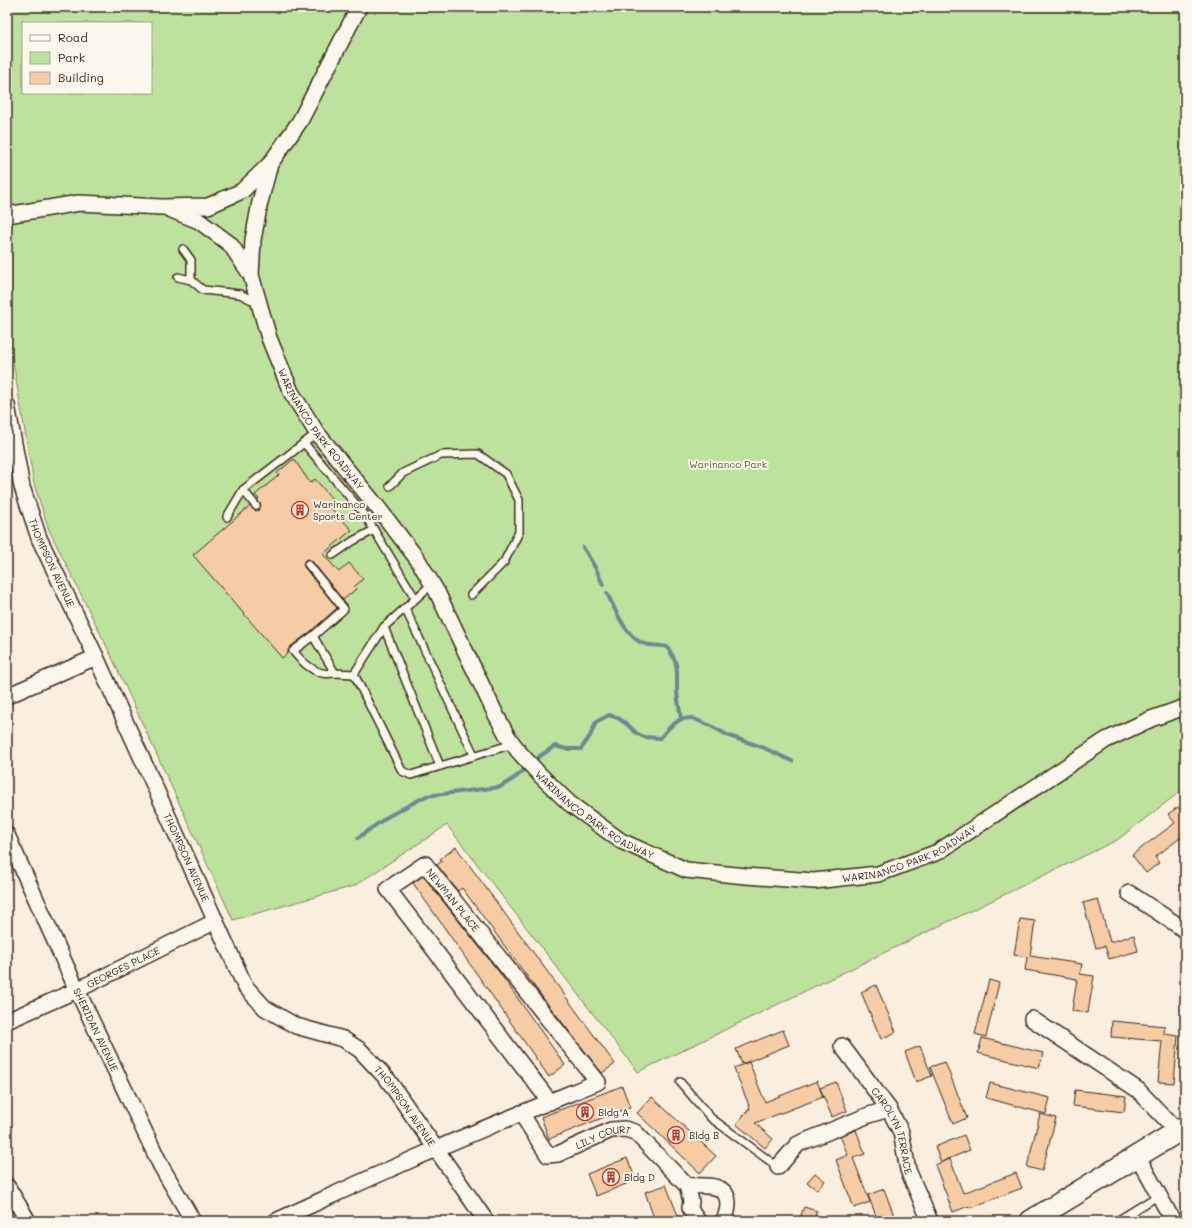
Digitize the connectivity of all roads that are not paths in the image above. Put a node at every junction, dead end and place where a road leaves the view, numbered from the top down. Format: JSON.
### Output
{"nodes":[{"id":1,"x":359,"y":7,"type":"edge"},
{"id":2,"x":270,"y":164,"type":"junction"},
{"id":3,"x":162,"y":207,"type":"junction"},
{"id":4,"x":7,"y":215,"type":"edge"},
{"id":5,"x":183,"y":249,"type":"dead end"},
{"id":6,"x":251,"y":275,"type":"junction"},
{"id":7,"x":178,"y":277,"type":"dead end"},
{"id":8,"x":191,"y":280,"type":"junction"},
{"id":9,"x":260,"y":304,"type":"junction"},
{"id":10,"x":7,"y":405,"type":"edge"},
{"id":11,"x":318,"y":433,"type":"junction"},
{"id":12,"x":304,"y":443,"type":"junction"},
{"id":13,"x":390,"y":486,"type":"dead end"},
{"id":14,"x":243,"y":490,"type":"junction"},
{"id":15,"x":256,"y":506,"type":"dead end"},
{"id":16,"x":227,"y":516,"type":"dead end"},
{"id":17,"x":374,"y":530,"type":"junction"},
{"id":18,"x":333,"y":555,"type":"dead end"},
{"id":19,"x":308,"y":564,"type":"dead end"},
{"id":20,"x":432,"y":584,"type":"junction"},
{"id":21,"x":471,"y":595,"type":"dead end"},
{"id":22,"x":415,"y":598,"type":"junction"},
{"id":23,"x":405,"y":608,"type":"junction"},
{"id":24,"x":384,"y":627,"type":"junction"},
{"id":25,"x":313,"y":636,"type":"junction"},
{"id":26,"x":96,"y":657,"type":"junction"},
{"id":27,"x":335,"y":673,"type":"junction"},
{"id":28,"x":354,"y":674,"type":"junction"},
{"id":29,"x":7,"y":696,"type":"edge"},
{"id":30,"x":1185,"y":707,"type":"edge"},
{"id":31,"x":516,"y":748,"type":"junction"},
{"id":32,"x":474,"y":756,"type":"junction"},
{"id":33,"x":440,"y":766,"type":"junction"},
{"id":34,"x":7,"y":835,"type":"edge"},
{"id":35,"x":1129,"y":893,"type":"dead end"},
{"id":36,"x":216,"y":921,"type":"junction"},
{"id":37,"x":1182,"y":923,"type":"edge"},
{"id":38,"x":77,"y":990,"type":"junction"},
{"id":39,"x":1032,"y":1019,"type":"dead end"},
{"id":40,"x":7,"y":1022,"type":"edge"},
{"id":41,"x":842,"y":1046,"type":"dead end"},
{"id":42,"x":680,"y":1082,"type":"dead end"},
{"id":43,"x":550,"y":1102,"type":"junction"},
{"id":44,"x":888,"y":1109,"type":"junction"},
{"id":45,"x":521,"y":1113,"type":"junction"},
{"id":46,"x":1181,"y":1130,"type":"edge"},
{"id":47,"x":436,"y":1149,"type":"junction"},
{"id":48,"x":1138,"y":1157,"type":"junction"},
{"id":49,"x":778,"y":1167,"type":"joint"},
{"id":50,"x":7,"y":1186,"type":"edge"},
{"id":51,"x":687,"y":1186,"type":"junction"},
{"id":52,"x":1159,"y":1195,"type":"junction"},
{"id":53,"x":28,"y":1221,"type":"edge"},
{"id":54,"x":193,"y":1221,"type":"edge"},
{"id":55,"x":276,"y":1221,"type":"edge"},
{"id":56,"x":486,"y":1221,"type":"edge"},
{"id":57,"x":698,"y":1221,"type":"edge"},
{"id":58,"x":723,"y":1221,"type":"edge"},
{"id":59,"x":930,"y":1221,"type":"edge"},
{"id":60,"x":1031,"y":1221,"type":"edge"},
{"id":61,"x":1117,"y":1221,"type":"edge"},
{"id":62,"x":1173,"y":1221,"type":"edge"}],
"edges":[{"from":1,"to":2,"type":"street","name":"WARINANCO PARK ROADWAY"},
{"from":2,"to":3,"type":"street","name":"WARINANCO PARK ROADWAY"},
{"from":2,"to":6,"type":"street","name":"WARINANCO PARK ROADWAY"},
{"from":3,"to":4,"type":"street","name":"WARINANCO PARK ROADWAY"},
{"from":3,"to":6,"type":"street","name":"WARINANCO PARK ROADWAY"},
{"from":5,"to":8,"type":"lane"},
{"from":6,"to":9,"type":"street","name":"WARINANCO PARK ROADWAY"},
{"from":7,"to":8,"type":"lane"},
{"from":8,"to":9,"type":"lane"},
{"from":9,"to":11,"type":"street","name":"WARINANCO PARK ROADWAY"},
{"from":10,"to":26,"type":"street","name":"THOMPSON AVENUE"},
{"from":11,"to":12,"type":"lane"},
{"from":11,"to":20,"type":"street","name":"WARINANCO PARK ROADWAY"},
{"from":12,"to":14,"type":"lane"},
{"from":12,"to":17,"type":"lane"},
{"from":13,"to":21,"type":"lane"},
{"from":14,"to":15,"type":"lane"},
{"from":14,"to":16,"type":"lane"},
{"from":17,"to":18,"type":"lane"},
{"from":17,"to":22,"type":"lane"},
{"from":19,"to":25,"type":"lane"},
{"from":20,"to":22,"type":"lane"},
{"from":20,"to":31,"type":"street","name":"WARINANCO PARK ROADWAY"},
{"from":22,"to":23,"type":"lane"},
{"from":23,"to":24,"type":"lane"},
{"from":23,"to":32,"type":"lane"},
{"from":24,"to":28,"type":"lane"},
{"from":24,"to":33,"type":"lane"},
{"from":25,"to":27,"type":"lane"},
{"from":25,"to":27,"type":"lane"},
{"from":26,"to":29,"type":"street"},
{"from":26,"to":36,"type":"street","name":"THOMPSON AVENUE"},
{"from":27,"to":28,"type":"lane"},
{"from":28,"to":33,"type":"lane"},
{"from":30,"to":31,"type":"street","name":"WARINANCO PARK ROADWAY"},
{"from":31,"to":32,"type":"lane"},
{"from":32,"to":33,"type":"lane"},
{"from":34,"to":38,"type":"street","name":"SHERIDAN AVENUE"},
{"from":35,"to":37,"type":"street"},
{"from":36,"to":38,"type":"street","name":"GEORGES PLACE"},
{"from":36,"to":47,"type":"street","name":"THOMPSON AVENUE"},
{"from":38,"to":40,"type":"street","name":"GEORGES PLACE"},
{"from":38,"to":54,"type":"street","name":"SHERIDAN AVENUE"},
{"from":39,"to":46,"type":"street"},
{"from":41,"to":44,"type":"street","name":"CAROLYN TERRACE"},
{"from":42,"to":49,"type":"lane"},
{"from":43,"to":43,"type":"street","name":"NEWMAN PLACE"},
{"from":43,"to":45,"type":"street","name":"NEWMAN PLACE"},
{"from":44,"to":49,"type":"street"},
{"from":44,"to":59,"type":"street","name":"CAROLYN TERRACE"},
{"from":45,"to":47,"type":"street","name":"NEWMAN PLACE"},
{"from":45,"to":51,"type":"street","name":"LILY COURT"},
{"from":46,"to":48,"type":"main road"},
{"from":47,"to":55,"type":"street","name":"NEWMAN PLACE"},
{"from":47,"to":56,"type":"street","name":"THOMPSON AVENUE"},
{"from":48,"to":52,"type":"street"},
{"from":48,"to":60,"type":"main road"},
{"from":50,"to":53,"type":"street"},
{"from":51,"to":57,"type":"street"},
{"from":51,"to":58,"type":"street"},
{"from":52,"to":61,"type":"lane"},
{"from":52,"to":62,"type":"street"}]}
